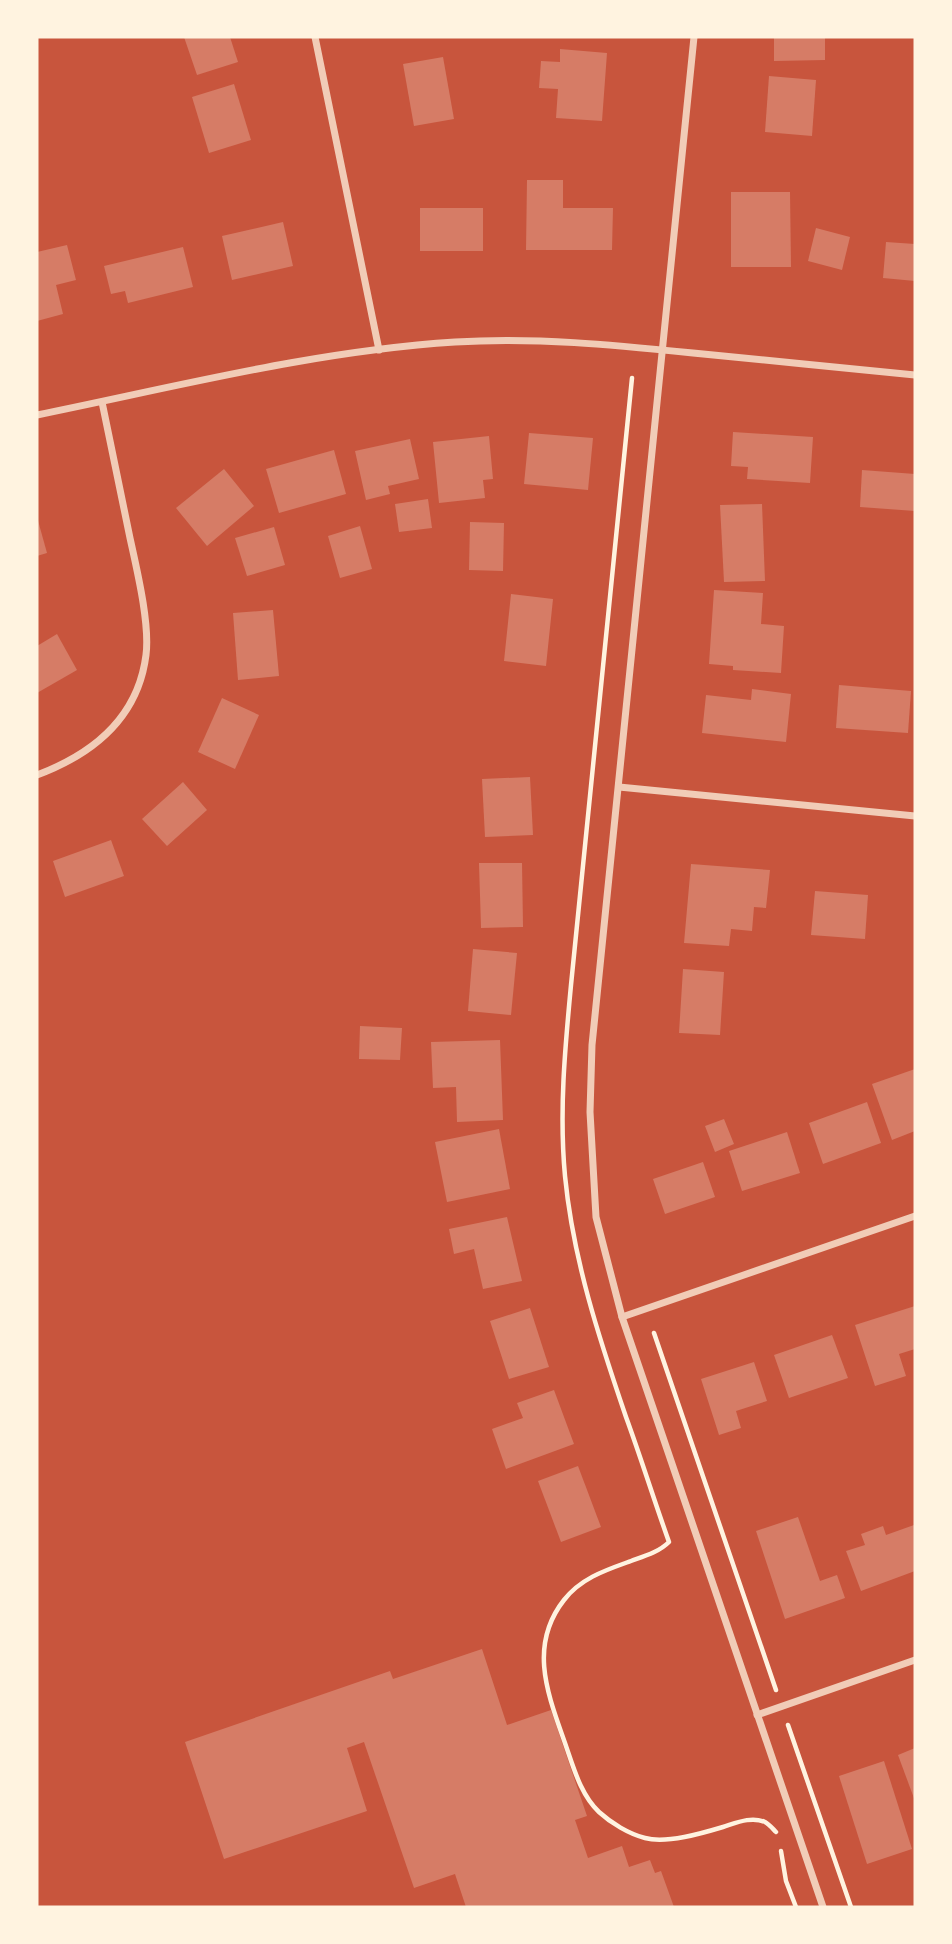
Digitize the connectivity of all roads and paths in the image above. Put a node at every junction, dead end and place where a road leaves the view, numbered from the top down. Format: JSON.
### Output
{"nodes":[{"id":1,"x":315,"y":37,"type":"edge"},
{"id":2,"x":694,"y":37,"type":"edge"},
{"id":3,"x":379,"y":350,"type":"junction"},
{"id":4,"x":663,"y":350,"type":"junction"},
{"id":5,"x":915,"y":375,"type":"edge"},
{"id":6,"x":102,"y":402,"type":"junction"},
{"id":7,"x":37,"y":415,"type":"edge"},
{"id":8,"x":37,"y":775,"type":"edge"},
{"id":9,"x":619,"y":787,"type":"junction"},
{"id":10,"x":915,"y":816,"type":"edge"},
{"id":11,"x":915,"y":1216,"type":"edge"},
{"id":12,"x":622,"y":1317,"type":"junction"},
{"id":13,"x":654,"y":1333,"type":"dead end"},
{"id":14,"x":915,"y":1660,"type":"edge"},
{"id":15,"x":772,"y":1679,"type":"dead end"},
{"id":16,"x":757,"y":1715,"type":"junction"},
{"id":17,"x":790,"y":1733,"type":"dead end"},
{"id":18,"x":823,"y":1907,"type":"edge"},
{"id":19,"x":851,"y":1907,"type":"edge"}],
"edges":[{"from":1,"to":3,"type":"street"},
{"from":2,"to":4,"type":"street"},
{"from":3,"to":4,"type":"street"},
{"from":3,"to":6,"type":"street"},
{"from":4,"to":5,"type":"street"},
{"from":4,"to":9,"type":"street"},
{"from":6,"to":7,"type":"street"},
{"from":6,"to":8,"type":"street"},
{"from":9,"to":10,"type":"street"},
{"from":9,"to":12,"type":"street"},
{"from":11,"to":12,"type":"street"},
{"from":12,"to":16,"type":"street"},
{"from":13,"to":15,"type":"path"},
{"from":14,"to":16,"type":"street"},
{"from":16,"to":18,"type":"street"},
{"from":17,"to":19,"type":"path"}]}
